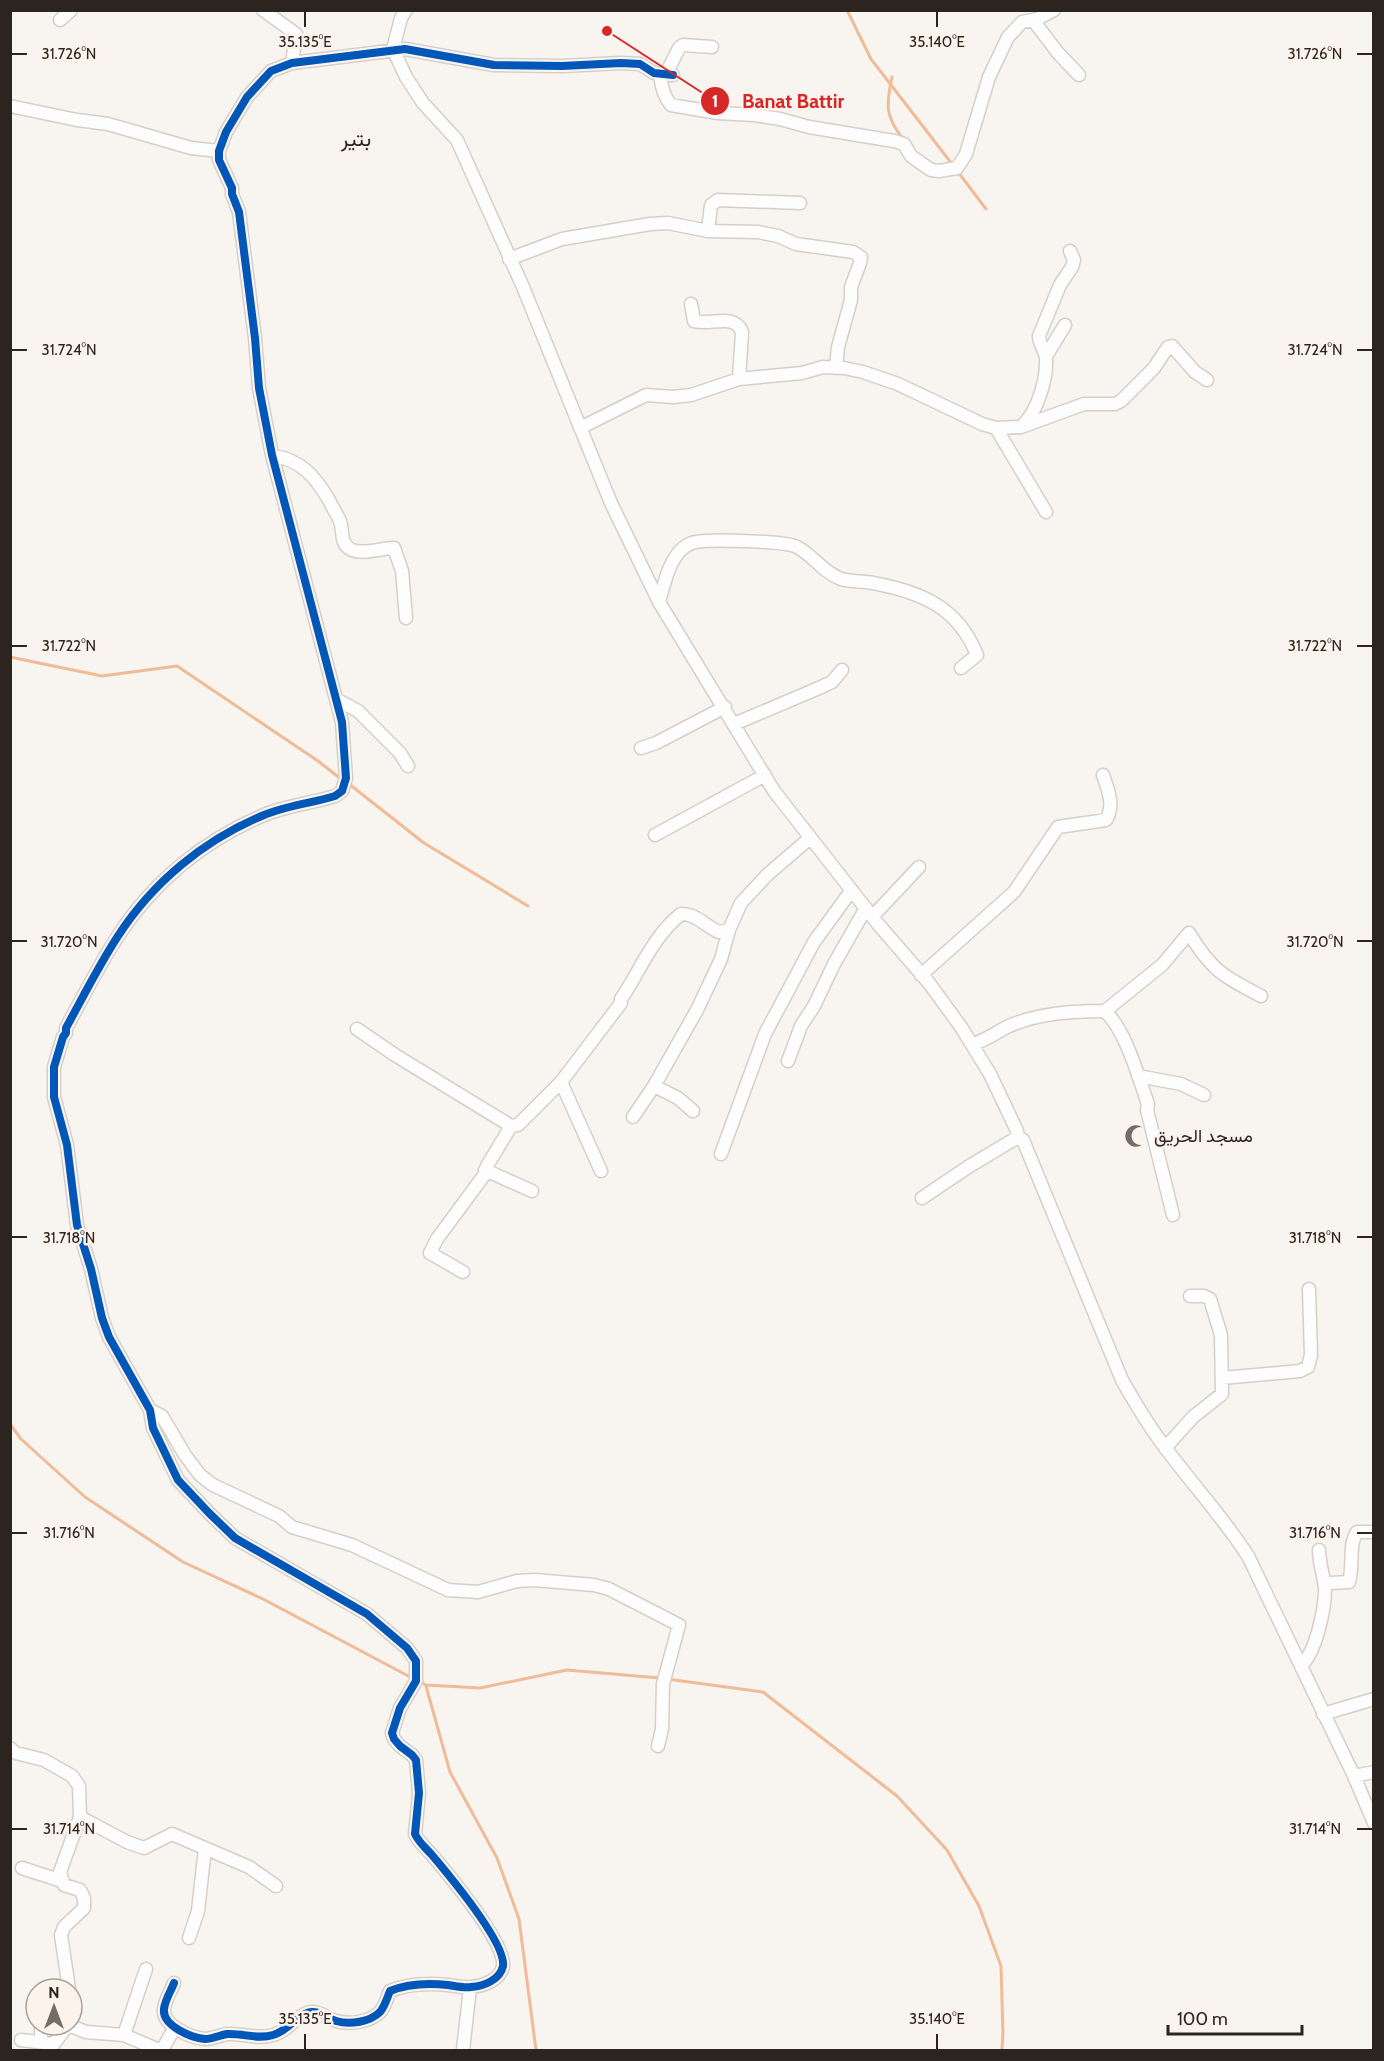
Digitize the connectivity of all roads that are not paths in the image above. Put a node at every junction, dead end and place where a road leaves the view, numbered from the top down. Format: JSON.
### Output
{"nodes":[{"id":1,"x":71,"y":10,"type":"edge"},
{"id":2,"x":263,"y":10,"type":"edge"},
{"id":3,"x":406,"y":10,"type":"edge"},
{"id":4,"x":1054,"y":10,"type":"edge"},
{"id":5,"x":60,"y":20,"type":"dead end"},
{"id":6,"x":1033,"y":20,"type":"junction"},
{"id":7,"x":712,"y":47,"type":"dead end"},
{"id":8,"x":393,"y":49,"type":"junction"},
{"id":9,"x":292,"y":63,"type":"junction"},
{"id":10,"x":666,"y":74,"type":"junction"},
{"id":11,"x":1079,"y":75,"type":"dead end"},
{"id":12,"x":10,"y":106,"type":"edge"},
{"id":13,"x":219,"y":151,"type":"junction"},
{"id":14,"x":800,"y":203,"type":"dead end"},
{"id":15,"x":708,"y":231,"type":"junction"},
{"id":16,"x":1070,"y":250,"type":"dead end"},
{"id":17,"x":509,"y":259,"type":"junction"},
{"id":18,"x":691,"y":304,"type":"dead end"},
{"id":19,"x":1065,"y":325,"type":"dead end"},
{"id":20,"x":1046,"y":356,"type":"junction"},
{"id":21,"x":836,"y":368,"type":"junction"},
{"id":22,"x":739,"y":379,"type":"junction"},
{"id":23,"x":1207,"y":380,"type":"dead end"},
{"id":24,"x":1021,"y":427,"type":"junction"},
{"id":25,"x":580,"y":428,"type":"junction"},
{"id":26,"x":996,"y":428,"type":"junction"},
{"id":27,"x":272,"y":455,"type":"junction"},
{"id":28,"x":1046,"y":512,"type":"dead end"},
{"id":29,"x":659,"y":602,"type":"junction"},
{"id":30,"x":406,"y":618,"type":"dead end"},
{"id":31,"x":961,"y":668,"type":"dead end"},
{"id":32,"x":842,"y":670,"type":"dead end"},
{"id":33,"x":336,"y":699,"type":"junction"},
{"id":34,"x":725,"y":707,"type":"junction"},
{"id":35,"x":734,"y":724,"type":"junction"},
{"id":36,"x":641,"y":748,"type":"dead end"},
{"id":37,"x":408,"y":766,"type":"dead end"},
{"id":38,"x":765,"y":775,"type":"junction"},
{"id":39,"x":1103,"y":775,"type":"dead end"},
{"id":40,"x":655,"y":835,"type":"dead end"},
{"id":41,"x":810,"y":838,"type":"junction"},
{"id":42,"x":919,"y":867,"type":"dead end"},
{"id":43,"x":851,"y":891,"type":"junction"},
{"id":44,"x":869,"y":912,"type":"junction"},
{"id":45,"x":729,"y":930,"type":"junction"},
{"id":46,"x":921,"y":975,"type":"junction"},
{"id":47,"x":1261,"y":996,"type":"dead end"},
{"id":48,"x":1105,"y":1011,"type":"junction"},
{"id":49,"x":357,"y":1029,"type":"dead end"},
{"id":50,"x":972,"y":1044,"type":"junction"},
{"id":51,"x":788,"y":1061,"type":"dead end"},
{"id":52,"x":1138,"y":1076,"type":"junction"},
{"id":53,"x":561,"y":1082,"type":"junction"},
{"id":54,"x":654,"y":1086,"type":"junction"},
{"id":55,"x":1204,"y":1095,"type":"dead end"},
{"id":56,"x":693,"y":1111,"type":"dead end"},
{"id":57,"x":633,"y":1117,"type":"dead end"},
{"id":58,"x":511,"y":1126,"type":"junction"},
{"id":59,"x":1018,"y":1137,"type":"junction"},
{"id":60,"x":721,"y":1154,"type":"dead end"},
{"id":61,"x":485,"y":1170,"type":"junction"},
{"id":62,"x":601,"y":1171,"type":"dead end"},
{"id":63,"x":532,"y":1191,"type":"dead end"},
{"id":64,"x":922,"y":1198,"type":"dead end"},
{"id":65,"x":1173,"y":1215,"type":"dead end"},
{"id":66,"x":464,"y":1272,"type":"dead end"},
{"id":67,"x":1309,"y":1289,"type":"dead end"},
{"id":68,"x":1190,"y":1296,"type":"dead end"},
{"id":69,"x":1222,"y":1378,"type":"junction"},
{"id":70,"x":150,"y":1410,"type":"junction"},
{"id":71,"x":1165,"y":1448,"type":"junction"},
{"id":72,"x":1373,"y":1532,"type":"edge"},
{"id":73,"x":1319,"y":1550,"type":"dead end"},
{"id":74,"x":1325,"y":1586,"type":"junction"},
{"id":75,"x":1301,"y":1666,"type":"junction"},
{"id":76,"x":1374,"y":1699,"type":"edge"},
{"id":77,"x":1323,"y":1714,"type":"junction"},
{"id":78,"x":657,"y":1746,"type":"dead end"},
{"id":79,"x":10,"y":1748,"type":"edge"},
{"id":80,"x":1374,"y":1772,"type":"edge"},
{"id":81,"x":1354,"y":1776,"type":"junction"},
{"id":82,"x":80,"y":1817,"type":"junction"},
{"id":83,"x":1374,"y":1823,"type":"edge"},
{"id":84,"x":205,"y":1848,"type":"junction"},
{"id":85,"x":22,"y":1868,"type":"dead end"},
{"id":86,"x":62,"y":1881,"type":"junction"},
{"id":87,"x":276,"y":1886,"type":"dead end"},
{"id":88,"x":189,"y":1938,"type":"dead end"},
{"id":89,"x":146,"y":1969,"type":"dead end"},
{"id":90,"x":67,"y":1977,"type":"edge"},
{"id":91,"x":174,"y":1983,"type":"dead end"},
{"id":92,"x":470,"y":1988,"type":"junction"},
{"id":93,"x":175,"y":2027,"type":"junction"},
{"id":94,"x":84,"y":2031,"type":"edge"},
{"id":95,"x":124,"y":2035,"type":"junction"},
{"id":96,"x":40,"y":2037,"type":"edge"},
{"id":97,"x":21,"y":2040,"type":"dead end"},
{"id":98,"x":40,"y":2041,"type":"junction"},
{"id":99,"x":51,"y":2047,"type":"edge"},
{"id":100,"x":160,"y":2050,"type":"edge"},
{"id":101,"x":463,"y":2050,"type":"edge"}],
"edges":[{"from":1,"to":5,"type":"street"},
{"from":2,"to":9,"type":"street"},
{"from":3,"to":8,"type":"street"},
{"from":4,"to":6,"type":"street"},
{"from":6,"to":10,"type":"street"},
{"from":6,"to":11,"type":"street"},
{"from":7,"to":10,"type":"street"},
{"from":8,"to":9,"type":"street"},
{"from":8,"to":10,"type":"street"},
{"from":8,"to":17,"type":"street"},
{"from":9,"to":13,"type":"street"},
{"from":12,"to":13,"type":"street"},
{"from":13,"to":27,"type":"street"},
{"from":14,"to":15,"type":"street"},
{"from":15,"to":17,"type":"street"},
{"from":15,"to":21,"type":"street"},
{"from":16,"to":20,"type":"street"},
{"from":17,"to":25,"type":"street"},
{"from":18,"to":22,"type":"street"},
{"from":19,"to":20,"type":"street"},
{"from":20,"to":24,"type":"street"},
{"from":21,"to":22,"type":"street"},
{"from":21,"to":26,"type":"street"},
{"from":22,"to":25,"type":"street"},
{"from":23,"to":24,"type":"street"},
{"from":24,"to":26,"type":"street"},
{"from":25,"to":29,"type":"street"},
{"from":26,"to":28,"type":"street"},
{"from":27,"to":30,"type":"street"},
{"from":27,"to":33,"type":"street"},
{"from":29,"to":31,"type":"street"},
{"from":29,"to":34,"type":"street"},
{"from":32,"to":35,"type":"street"},
{"from":33,"to":37,"type":"street"},
{"from":33,"to":70,"type":"street"},
{"from":34,"to":35,"type":"street"},
{"from":34,"to":36,"type":"street"},
{"from":35,"to":38,"type":"street"},
{"from":38,"to":40,"type":"street"},
{"from":38,"to":41,"type":"street"},
{"from":39,"to":46,"type":"street"},
{"from":41,"to":43,"type":"street"},
{"from":41,"to":45,"type":"street"},
{"from":42,"to":44,"type":"street"},
{"from":43,"to":44,"type":"street"},
{"from":43,"to":60,"type":"street"},
{"from":44,"to":46,"type":"street"},
{"from":44,"to":51,"type":"street"},
{"from":45,"to":53,"type":"street"},
{"from":45,"to":54,"type":"street"},
{"from":46,"to":50,"type":"street"},
{"from":47,"to":48,"type":"street"},
{"from":48,"to":50,"type":"street"},
{"from":48,"to":52,"type":"street"},
{"from":49,"to":58,"type":"street"},
{"from":50,"to":59,"type":"street"},
{"from":52,"to":55,"type":"street"},
{"from":52,"to":65,"type":"street"},
{"from":53,"to":58,"type":"street"},
{"from":53,"to":62,"type":"street"},
{"from":54,"to":56,"type":"street"},
{"from":54,"to":57,"type":"street"},
{"from":58,"to":61,"type":"street"},
{"from":59,"to":64,"type":"street"},
{"from":59,"to":71,"type":"street"},
{"from":61,"to":63,"type":"street"},
{"from":61,"to":66,"type":"street"},
{"from":67,"to":69,"type":"street"},
{"from":68,"to":69,"type":"street"},
{"from":69,"to":71,"type":"street"},
{"from":70,"to":78,"type":"street"},
{"from":70,"to":92,"type":"street"},
{"from":71,"to":75,"type":"street"},
{"from":72,"to":74,"type":"street"},
{"from":73,"to":74,"type":"street"},
{"from":74,"to":75,"type":"street"},
{"from":75,"to":77,"type":"street"},
{"from":76,"to":77,"type":"street"},
{"from":77,"to":81,"type":"street"},
{"from":79,"to":82,"type":"street"},
{"from":80,"to":81,"type":"street"},
{"from":81,"to":83,"type":"street"},
{"from":82,"to":84,"type":"street"},
{"from":82,"to":86,"type":"street"},
{"from":84,"to":87,"type":"street"},
{"from":84,"to":88,"type":"street"},
{"from":85,"to":86,"type":"street"},
{"from":86,"to":90,"type":"street"},
{"from":89,"to":95,"type":"street"},
{"from":91,"to":93,"type":"street"},
{"from":92,"to":93,"type":"street"},
{"from":92,"to":101,"type":"street"},
{"from":93,"to":100,"type":"street"},
{"from":94,"to":95,"type":"street"},
{"from":95,"to":100,"type":"street"},
{"from":96,"to":98,"type":"street"},
{"from":97,"to":98,"type":"street"},
{"from":98,"to":99,"type":"street"}]}
